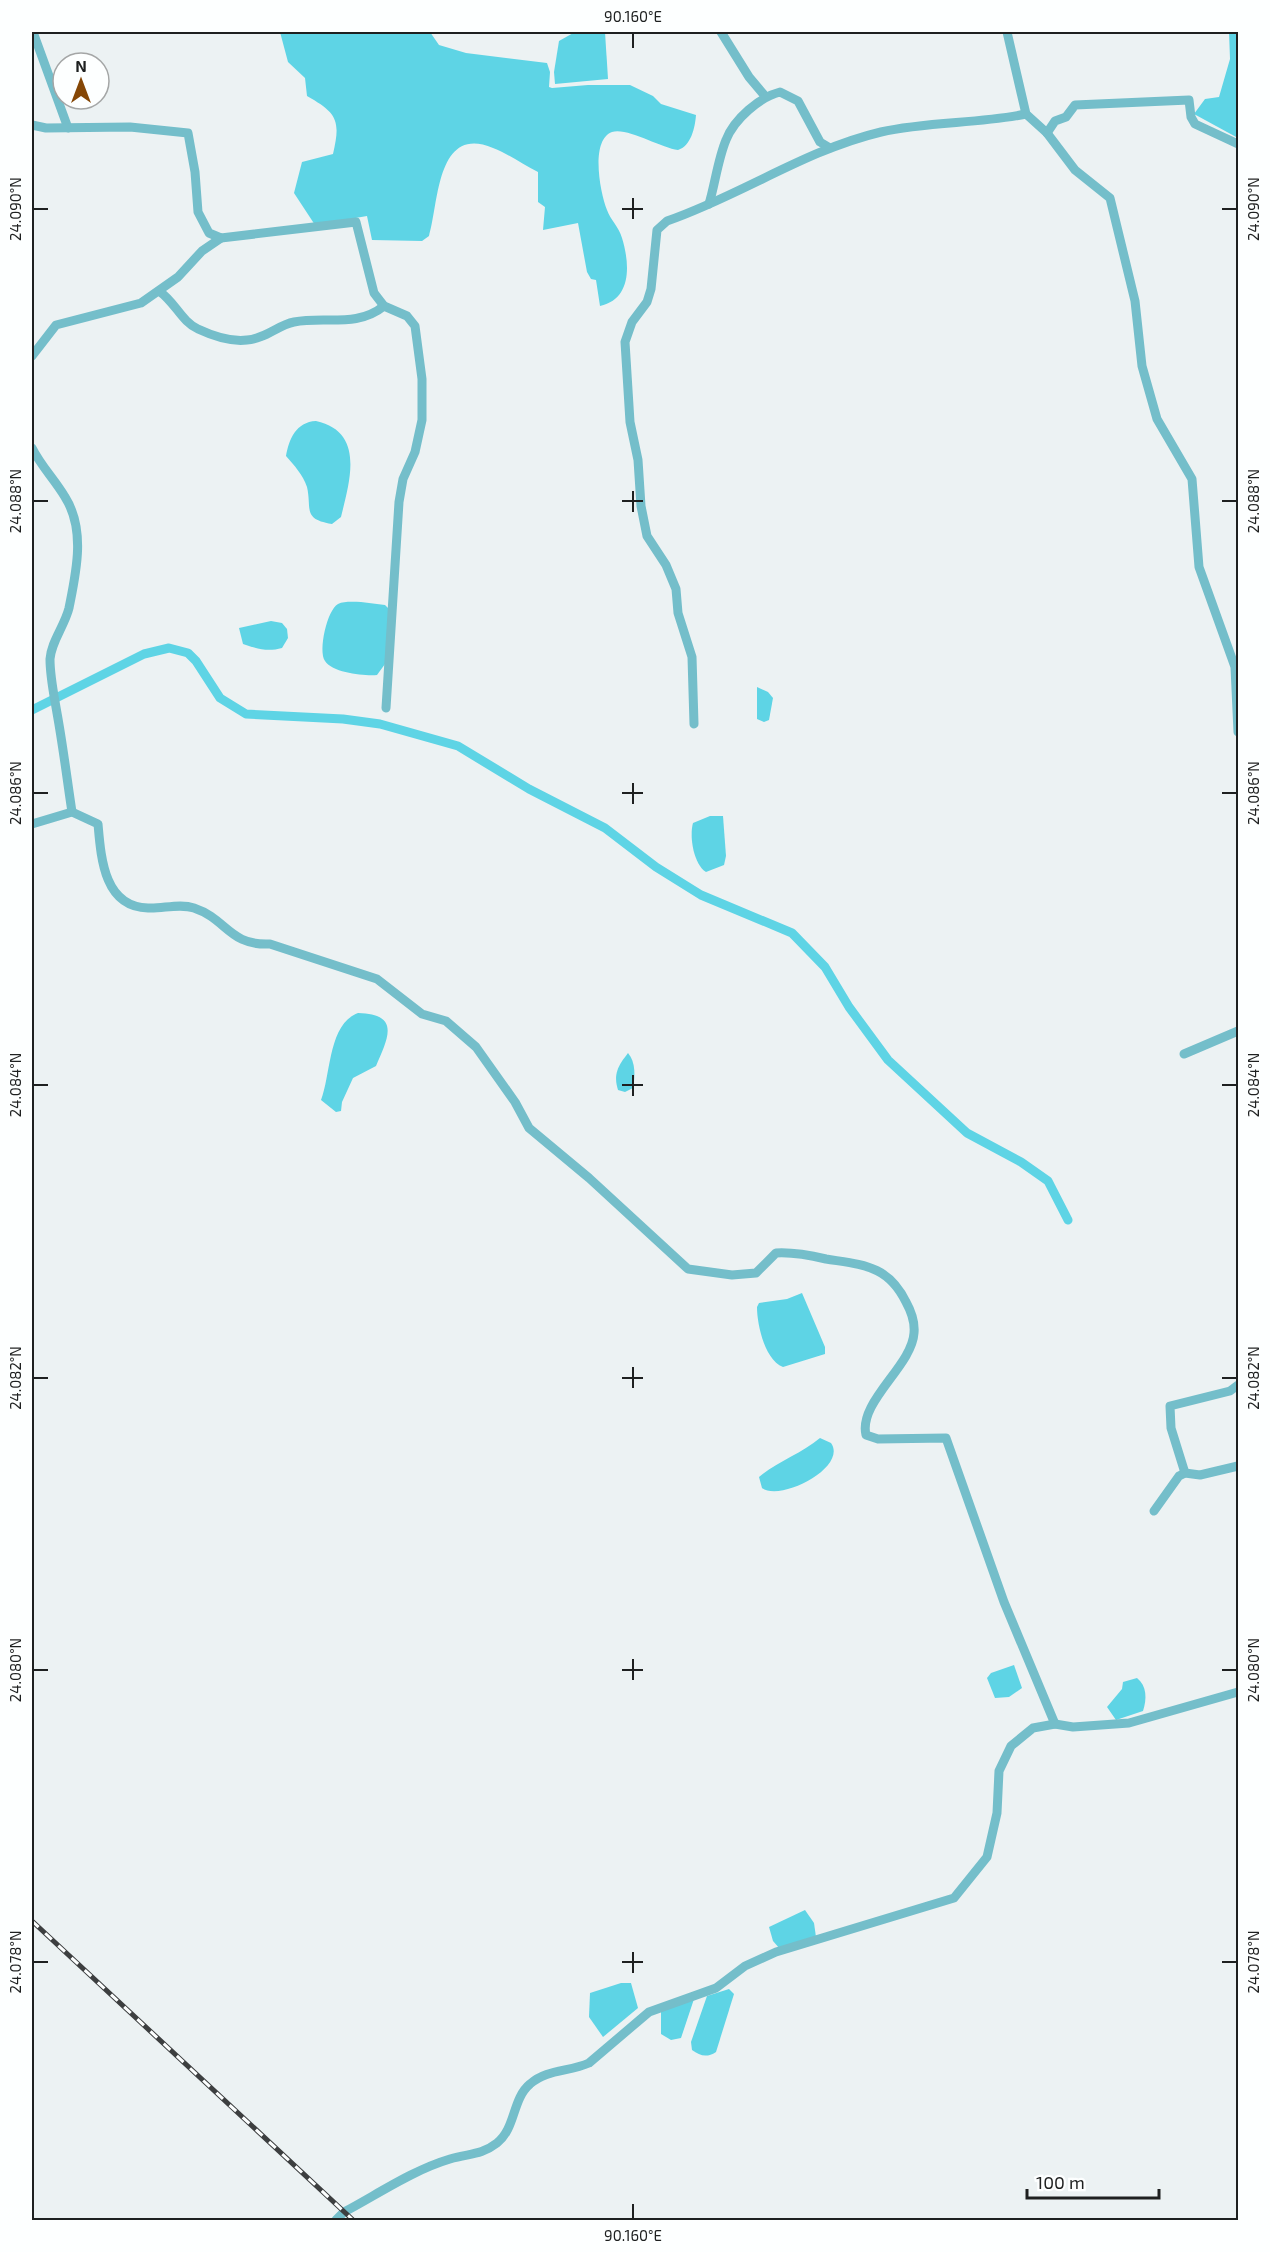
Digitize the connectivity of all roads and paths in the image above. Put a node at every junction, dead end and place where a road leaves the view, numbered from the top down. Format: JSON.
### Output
{"nodes":[{"id":1,"x":33,"y":32,"type":"edge"},
{"id":2,"x":721,"y":32,"type":"edge"},
{"id":3,"x":1007,"y":32,"type":"edge"},
{"id":4,"x":765,"y":96,"type":"junction"},
{"id":5,"x":1026,"y":114,"type":"junction"},
{"id":6,"x":32,"y":124,"type":"edge"},
{"id":7,"x":68,"y":128,"type":"junction"},
{"id":8,"x":1047,"y":133,"type":"junction"},
{"id":9,"x":1239,"y":144,"type":"edge"},
{"id":10,"x":830,"y":148,"type":"junction"},
{"id":11,"x":709,"y":204,"type":"junction"},
{"id":12,"x":221,"y":238,"type":"junction"},
{"id":13,"x":159,"y":291,"type":"junction"},
{"id":14,"x":384,"y":306,"type":"junction"},
{"id":15,"x":32,"y":356,"type":"edge"},
{"id":16,"x":32,"y":448,"type":"edge"},
{"id":17,"x":386,"y":708,"type":"dead end"},
{"id":18,"x":694,"y":724,"type":"dead end"},
{"id":19,"x":1239,"y":732,"type":"edge"},
{"id":20,"x":72,"y":812,"type":"junction"},
{"id":21,"x":32,"y":824,"type":"edge"},
{"id":22,"x":1239,"y":1031,"type":"edge"},
{"id":23,"x":1184,"y":1054,"type":"dead end"},
{"id":24,"x":1239,"y":1385,"type":"edge"},
{"id":25,"x":1239,"y":1466,"type":"edge"},
{"id":26,"x":1185,"y":1473,"type":"junction"},
{"id":27,"x":1154,"y":1511,"type":"dead end"},
{"id":28,"x":1239,"y":1692,"type":"edge"},
{"id":29,"x":1055,"y":1724,"type":"junction"},
{"id":30,"x":336,"y":2220,"type":"edge"}],
"edges":[{"from":1,"to":7,"type":"street"},
{"from":2,"to":4,"type":"street"},
{"from":3,"to":5,"type":"street"},
{"from":4,"to":10,"type":"street"},
{"from":4,"to":11,"type":"street"},
{"from":5,"to":8,"type":"street"},
{"from":5,"to":10,"type":"street"},
{"from":6,"to":7,"type":"street"},
{"from":7,"to":12,"type":"street"},
{"from":8,"to":9,"type":"street"},
{"from":8,"to":19,"type":"street"},
{"from":10,"to":11,"type":"street"},
{"from":11,"to":18,"type":"street"},
{"from":12,"to":13,"type":"street"},
{"from":12,"to":14,"type":"street"},
{"from":13,"to":14,"type":"street"},
{"from":13,"to":15,"type":"street"},
{"from":14,"to":17,"type":"street"},
{"from":16,"to":20,"type":"street"},
{"from":20,"to":21,"type":"street"},
{"from":20,"to":29,"type":"street"},
{"from":22,"to":23,"type":"street"},
{"from":24,"to":26,"type":"street"},
{"from":25,"to":26,"type":"street"},
{"from":26,"to":27,"type":"street"},
{"from":28,"to":29,"type":"street"},
{"from":29,"to":30,"type":"street"}]}
